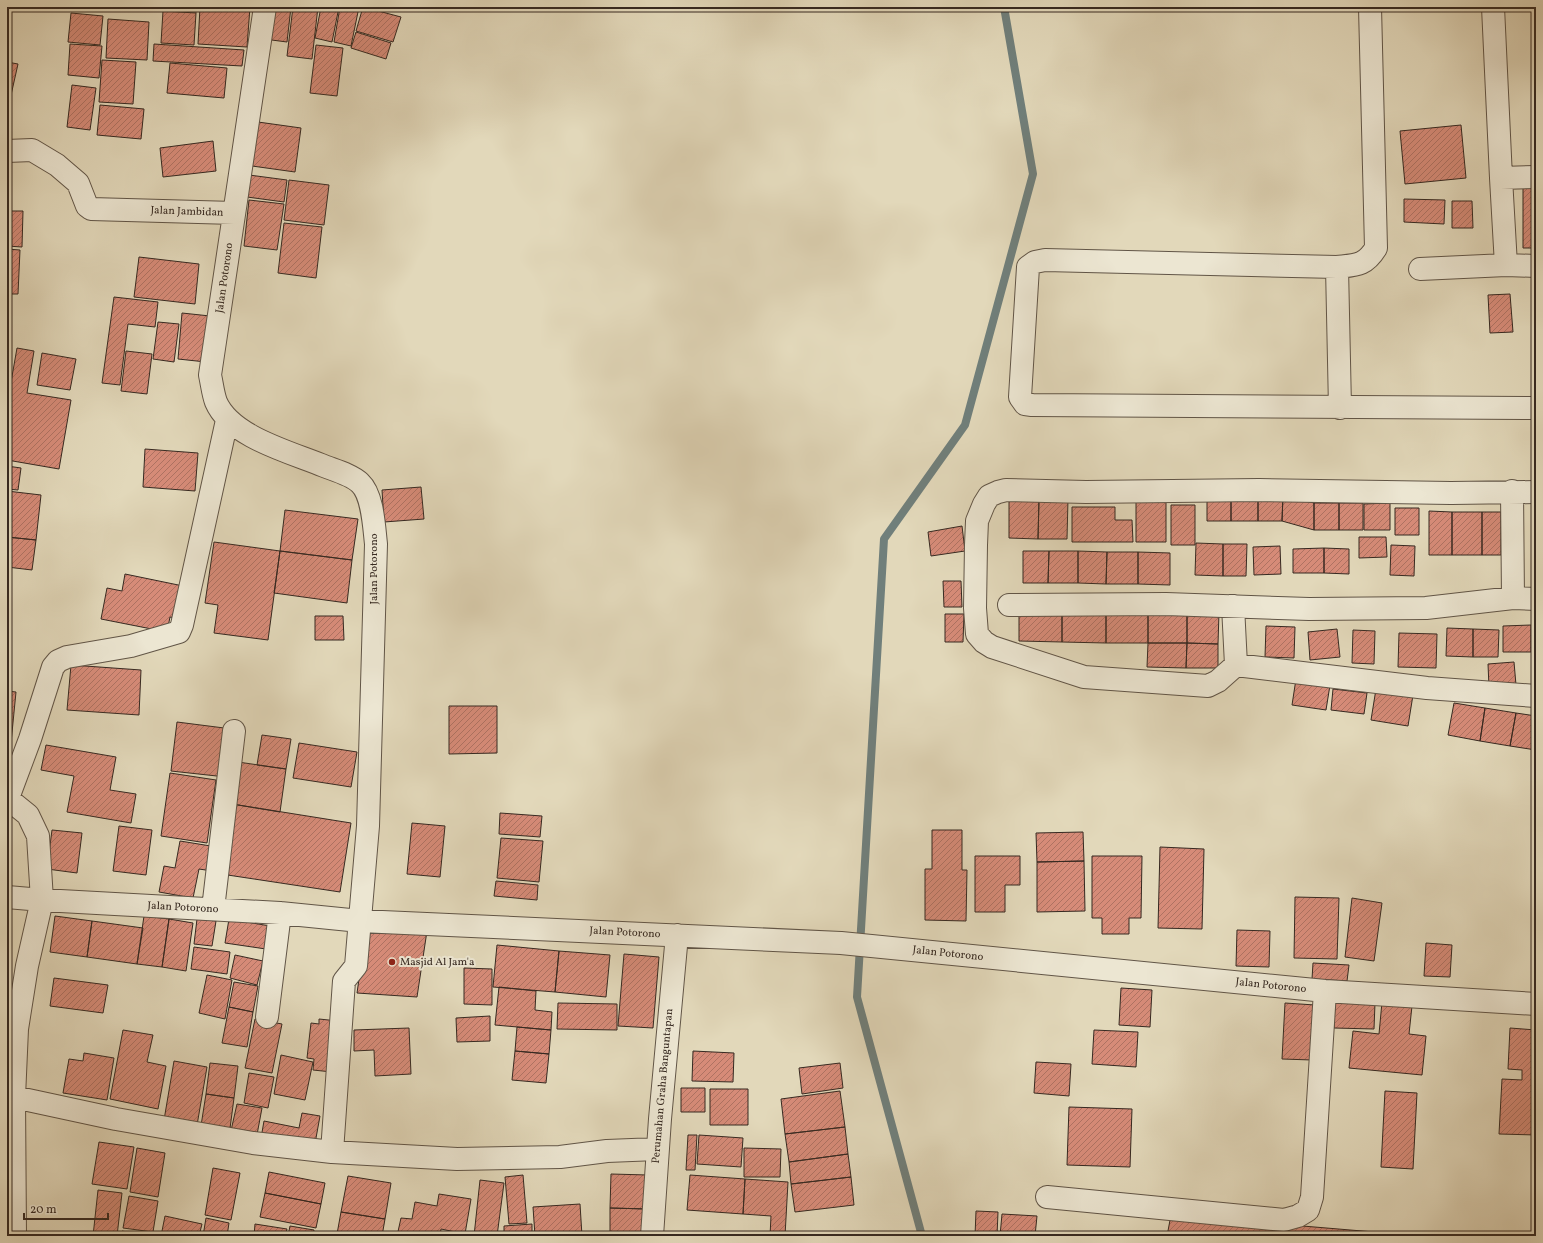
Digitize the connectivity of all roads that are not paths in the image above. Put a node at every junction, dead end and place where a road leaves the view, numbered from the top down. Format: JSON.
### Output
{"nodes":[{"id":1,"x":265,"y":7,"type":"edge"},
{"id":2,"x":1370,"y":7,"type":"edge"},
{"id":3,"x":1493,"y":7,"type":"edge"},
{"id":4,"x":7,"y":151,"type":"edge"},
{"id":5,"x":1536,"y":177,"type":"edge"},
{"id":6,"x":1501,"y":178,"type":"junction"},
{"id":7,"x":234,"y":213,"type":"junction"},
{"id":8,"x":1506,"y":265,"type":"junction"},
{"id":9,"x":1536,"y":266,"type":"edge"},
{"id":10,"x":1337,"y":267,"type":"junction"},
{"id":11,"x":1420,"y":269,"type":"dead end"},
{"id":12,"x":1340,"y":408,"type":"junction"},
{"id":13,"x":1536,"y":408,"type":"edge"},
{"id":14,"x":227,"y":420,"type":"junction"},
{"id":15,"x":1512,"y":491,"type":"junction"},
{"id":16,"x":1536,"y":492,"type":"edge"},
{"id":17,"x":1513,"y":598,"type":"junction"},
{"id":18,"x":1536,"y":599,"type":"edge"},
{"id":19,"x":1009,"y":605,"type":"dead end"},
{"id":20,"x":1233,"y":606,"type":"junction"},
{"id":21,"x":1236,"y":665,"type":"junction"},
{"id":22,"x":1536,"y":696,"type":"edge"},
{"id":23,"x":234,"y":731,"type":"dead end"},
{"id":24,"x":7,"y":798,"type":"edge"},
{"id":25,"x":7,"y":897,"type":"edge"},
{"id":26,"x":42,"y":900,"type":"junction"},
{"id":27,"x":213,"y":909,"type":"junction"},
{"id":28,"x":280,"y":913,"type":"junction"},
{"id":29,"x":360,"y":921,"type":"junction"},
{"id":30,"x":677,"y":935,"type":"junction"},
{"id":31,"x":1325,"y":992,"type":"junction"},
{"id":32,"x":1536,"y":1004,"type":"edge"},
{"id":33,"x":267,"y":1016,"type":"dead end"},
{"id":34,"x":14,"y":1097,"type":"junction"},
{"id":35,"x":657,"y":1149,"type":"junction"},
{"id":36,"x":332,"y":1152,"type":"junction"},
{"id":37,"x":1048,"y":1197,"type":"dead end"},
{"id":38,"x":15,"y":1236,"type":"edge"},
{"id":39,"x":652,"y":1236,"type":"edge"}],
"edges":[{"from":1,"to":7,"type":"street","name":"Jalan Jambidan"},
{"from":2,"to":10,"type":"street"},
{"from":3,"to":6,"type":"street"},
{"from":4,"to":7,"type":"street","name":"Jalan Jambidan"},
{"from":5,"to":6,"type":"street"},
{"from":6,"to":8,"type":"street"},
{"from":7,"to":14,"type":"street","name":"Jalan Potorono"},
{"from":8,"to":9,"type":"street"},
{"from":8,"to":11,"type":"street"},
{"from":10,"to":12,"type":"street"},
{"from":10,"to":12,"type":"street"},
{"from":12,"to":13,"type":"street"},
{"from":14,"to":24,"type":"street"},
{"from":14,"to":29,"type":"street","name":"Jalan Potorono"},
{"from":15,"to":16,"type":"street"},
{"from":15,"to":17,"type":"street"},
{"from":15,"to":21,"type":"street"},
{"from":17,"to":18,"type":"street"},
{"from":17,"to":20,"type":"street"},
{"from":19,"to":20,"type":"street"},
{"from":20,"to":21,"type":"street"},
{"from":21,"to":22,"type":"street"},
{"from":23,"to":27,"type":"street"},
{"from":24,"to":26,"type":"street"},
{"from":25,"to":26,"type":"street","name":"Jalan Potorono"},
{"from":26,"to":27,"type":"street","name":"Jalan Potorono"},
{"from":26,"to":34,"type":"street"},
{"from":27,"to":28,"type":"street","name":"Jalan Potorono"},
{"from":28,"to":29,"type":"street","name":"Jalan Potorono"},
{"from":28,"to":33,"type":"street"},
{"from":29,"to":30,"type":"street","name":"Jalan Potorono"},
{"from":29,"to":36,"type":"street"},
{"from":30,"to":31,"type":"street","name":"Jalan Potorono"},
{"from":30,"to":35,"type":"street","name":"Perumahan Graha Banguntapan"},
{"from":31,"to":32,"type":"street","name":"Jalan Potorono"},
{"from":31,"to":37,"type":"street"},
{"from":34,"to":36,"type":"street"},
{"from":34,"to":38,"type":"street"},
{"from":35,"to":36,"type":"street"},
{"from":35,"to":39,"type":"street","name":"Perumahan Graha Banguntapan"}]}
